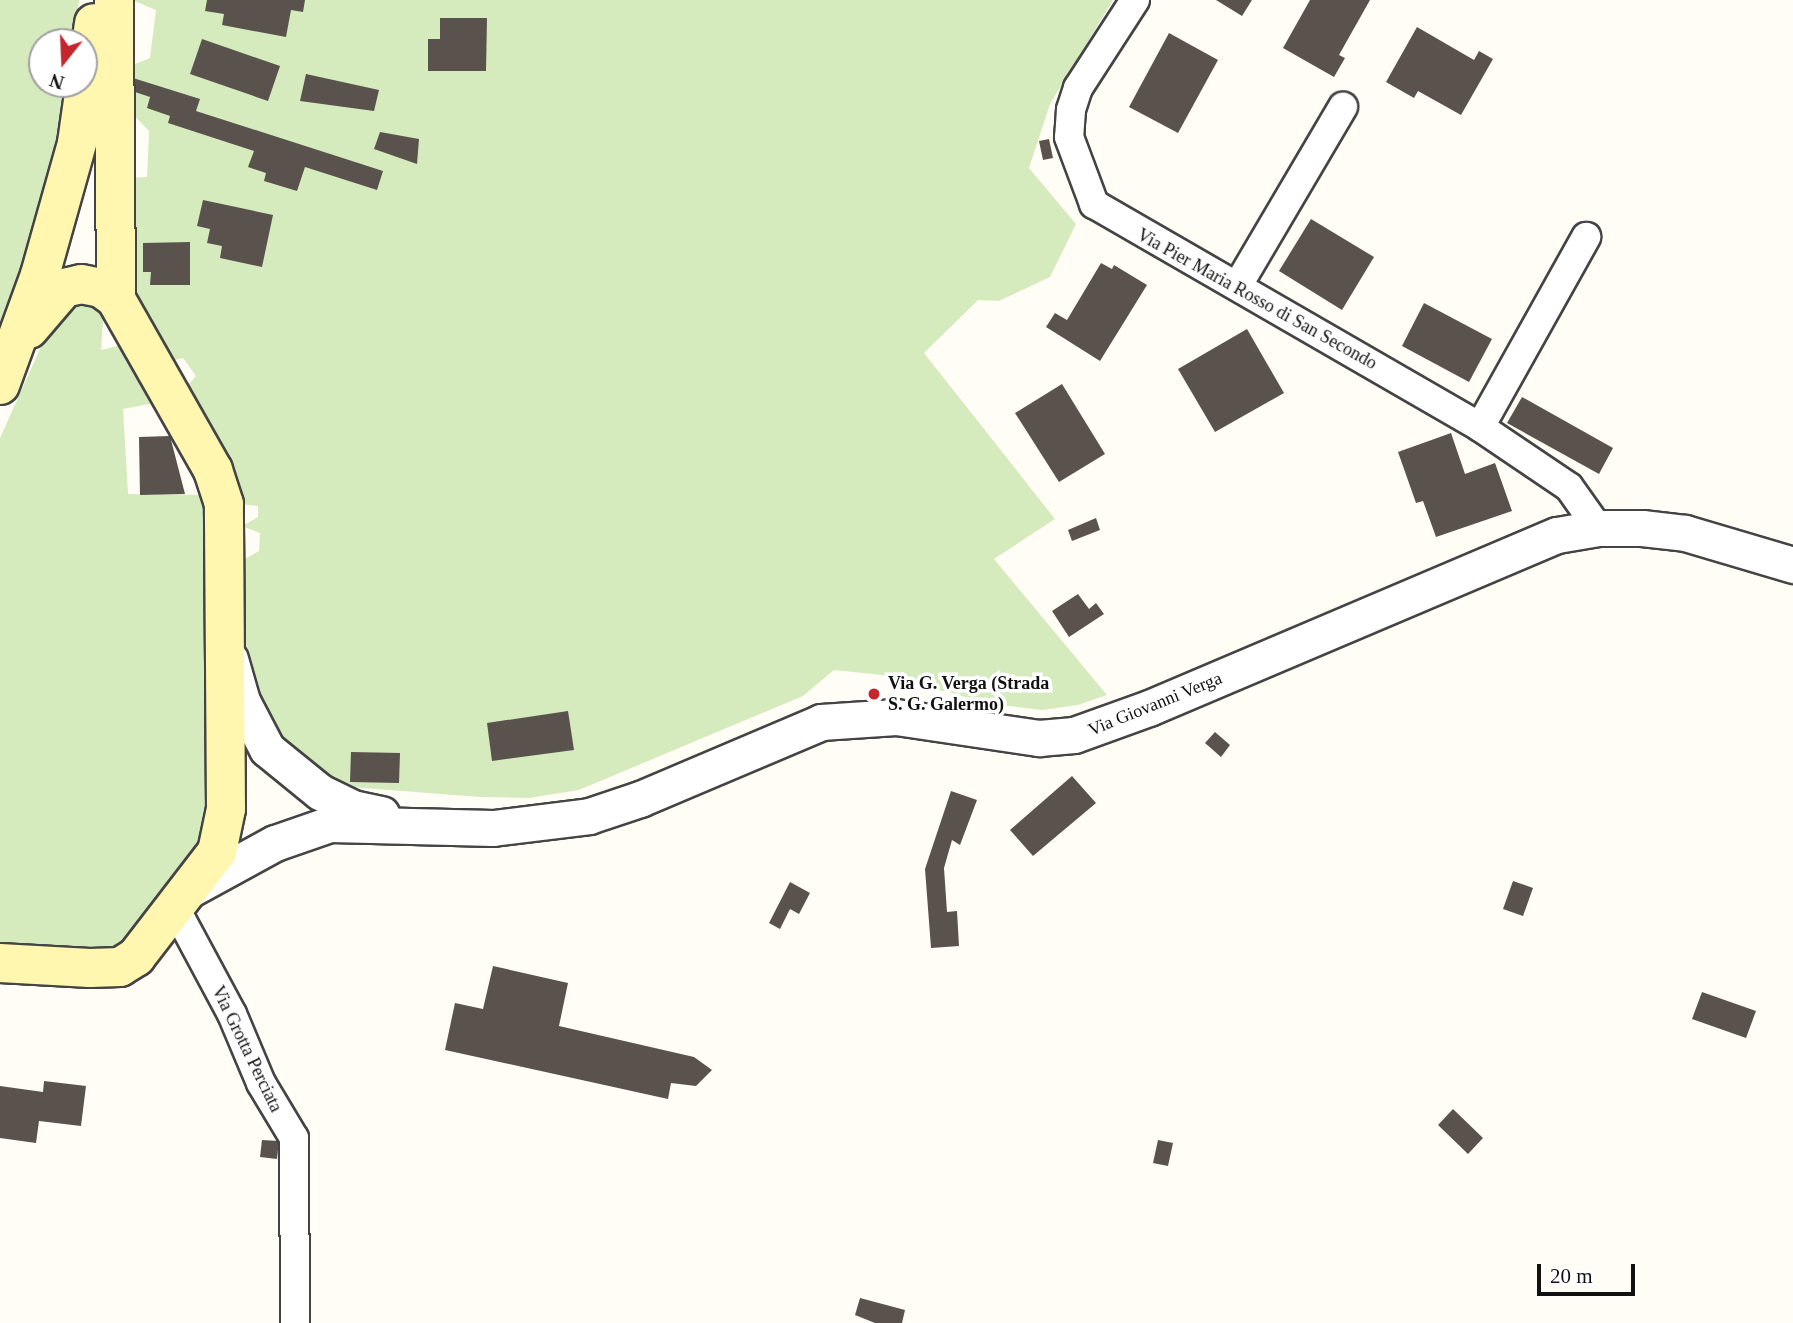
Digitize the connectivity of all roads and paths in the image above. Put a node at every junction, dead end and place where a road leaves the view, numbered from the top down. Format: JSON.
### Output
{"nodes":[{"id":1,"x":97,"y":0,"type":"edge"},
{"id":2,"x":114,"y":0,"type":"edge"},
{"id":3,"x":1135,"y":0,"type":"edge"},
{"id":4,"x":1343,"y":107,"type":"dead end"},
{"id":5,"x":1586,"y":237,"type":"dead end"},
{"id":6,"x":1238,"y":285,"type":"junction"},
{"id":7,"x":116,"y":299,"type":"junction"},
{"id":8,"x":17,"y":345,"type":"junction"},
{"id":9,"x":0,"y":385,"type":"edge"},
{"id":10,"x":1480,"y":427,"type":"junction"},
{"id":11,"x":1598,"y":528,"type":"junction"},
{"id":12,"x":1793,"y":565,"type":"edge"},
{"id":13,"x":229,"y":657,"type":"junction"},
{"id":14,"x":422,"y":824,"type":"junction"},
{"id":15,"x":182,"y":898,"type":"junction"},
{"id":16,"x":0,"y":963,"type":"edge"},
{"id":17,"x":295,"y":1323,"type":"edge"}],
"edges":[{"from":1,"to":8,"type":"main road"},
{"from":2,"to":7,"type":"main road"},
{"from":3,"to":6,"type":"street","name":"Via Pier Maria Rosso di San Secondo"},
{"from":4,"to":6,"type":"street"},
{"from":5,"to":10,"type":"street"},
{"from":6,"to":10,"type":"street","name":"Via Pier Maria Rosso di San Secondo"},
{"from":7,"to":8,"type":"main road"},
{"from":7,"to":13,"type":"main road"},
{"from":8,"to":9,"type":"main road"},
{"from":10,"to":11,"type":"street","name":"Via Pier Maria Rosso di San Secondo"},
{"from":11,"to":12,"type":"street","name":"Via Giovanni Verga"},
{"from":11,"to":14,"type":"street","name":"Via Giovanni Verga"},
{"from":13,"to":14,"type":"street"},
{"from":13,"to":15,"type":"main road"},
{"from":14,"to":15,"type":"street"},
{"from":15,"to":16,"type":"main road"},
{"from":15,"to":17,"type":"street","name":"Via Grotta Perciata"}]}
